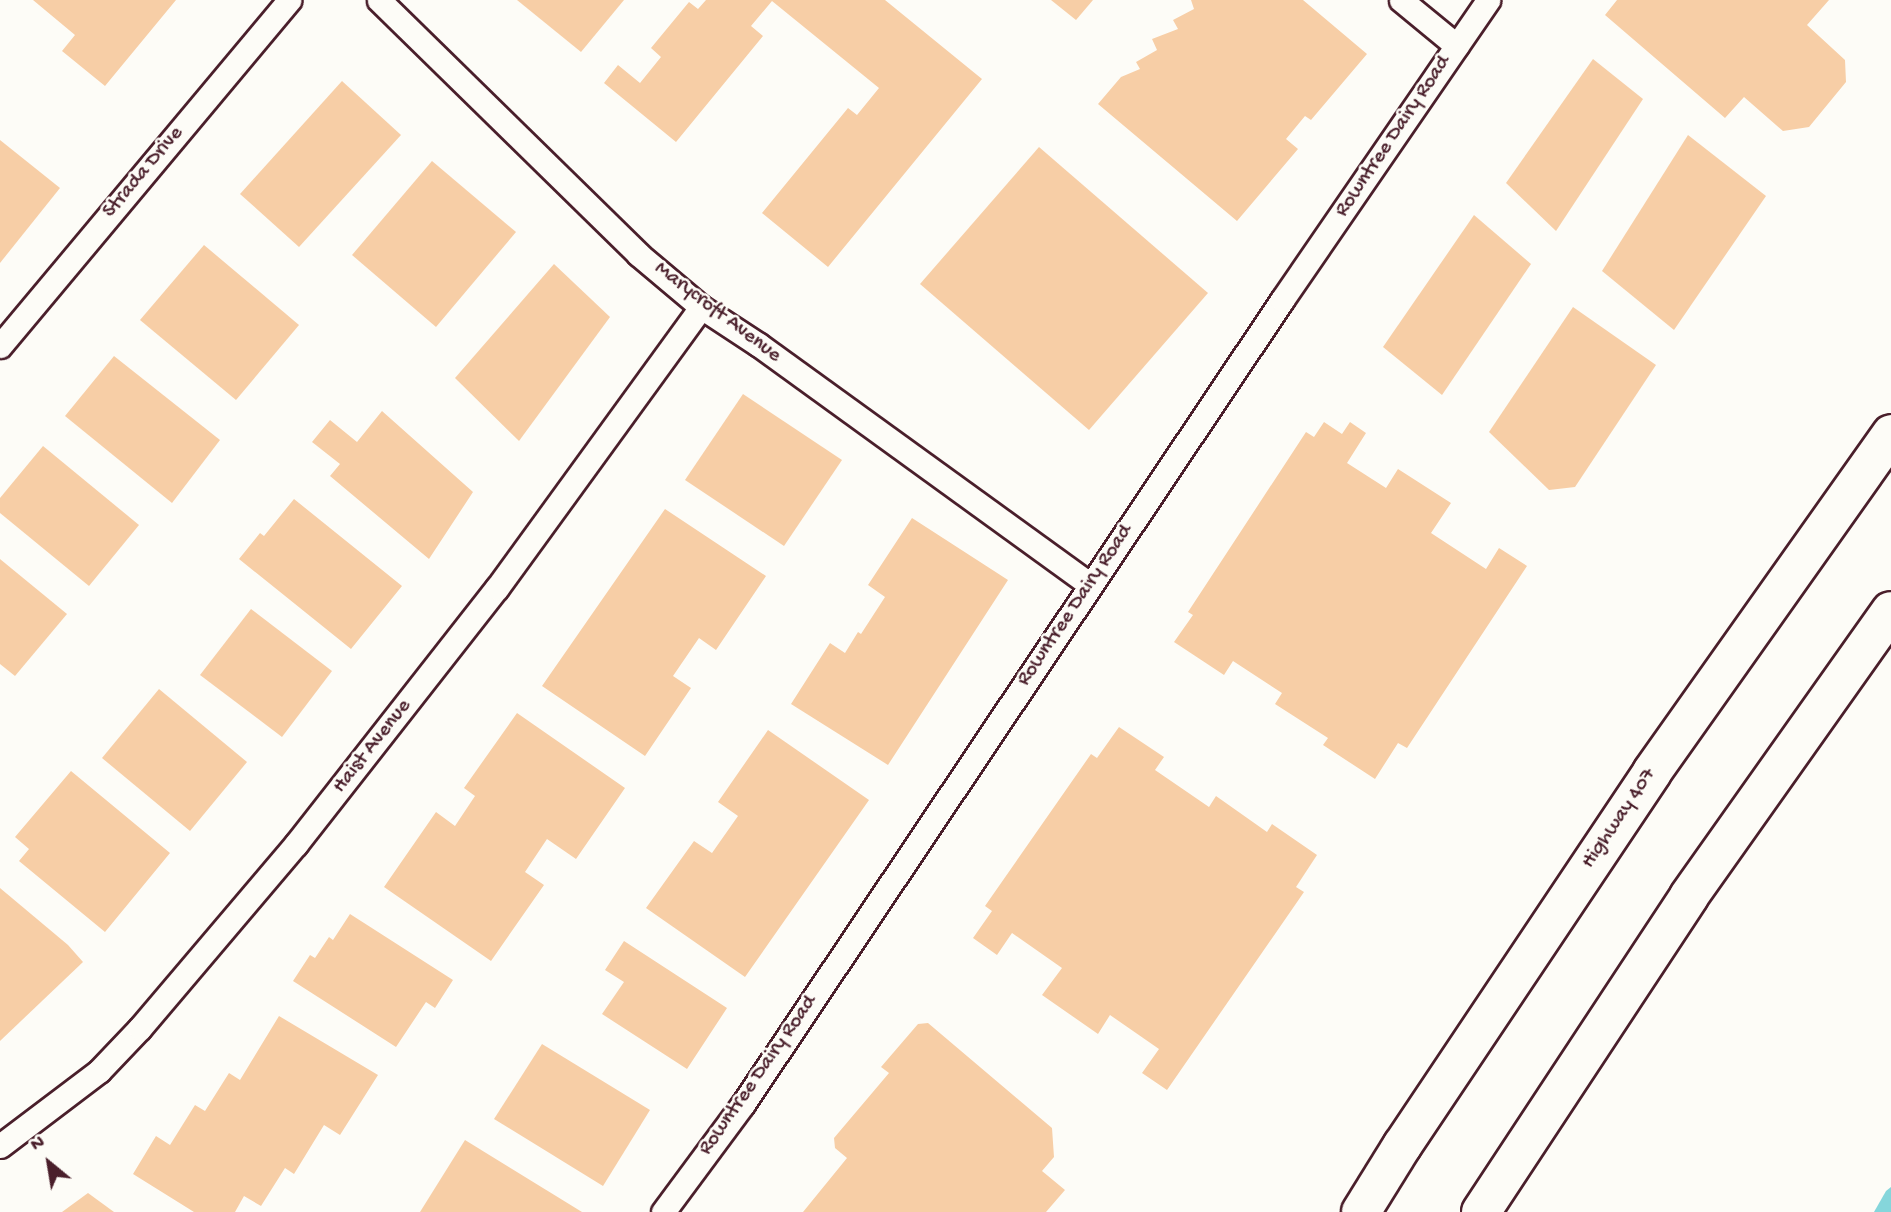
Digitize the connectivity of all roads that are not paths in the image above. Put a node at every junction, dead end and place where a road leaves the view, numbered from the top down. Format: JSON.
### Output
{"nodes":[{"id":1,"x":289,"y":0,"type":"edge"},
{"id":2,"x":379,"y":0,"type":"edge"},
{"id":3,"x":1401,"y":0,"type":"edge"},
{"id":4,"x":1488,"y":0,"type":"edge"},
{"id":5,"x":1457,"y":46,"type":"junction"},
{"id":6,"x":701,"y":307,"type":"junction"},
{"id":7,"x":0,"y":346,"type":"edge"},
{"id":8,"x":1891,"y":434,"type":"edge"},
{"id":9,"x":1090,"y":585,"type":"junction"},
{"id":10,"x":1891,"y":611,"type":"edge"},
{"id":11,"x":0,"y":1146,"type":"edge"},
{"id":12,"x":1402,"y":1146,"type":"junction"},
{"id":13,"x":663,"y":1212,"type":"edge"},
{"id":14,"x":1351,"y":1212,"type":"edge"},
{"id":15,"x":1361,"y":1212,"type":"edge"},
{"id":16,"x":1481,"y":1212,"type":"edge"}],
"edges":[{"from":1,"to":7,"type":"street","name":"Strada Drive"},
{"from":2,"to":6,"type":"street","name":"Marycroft Avenue"},
{"from":3,"to":5,"type":"street"},
{"from":4,"to":5,"type":"street","name":"Rowntree Dairy Road"},
{"from":5,"to":9,"type":"street","name":"Rowntree Dairy Road"},
{"from":6,"to":9,"type":"street","name":"Marycroft Avenue"},
{"from":6,"to":11,"type":"street","name":"Haist Avenue"},
{"from":8,"to":12,"type":"highway","name":"Highway 407"},
{"from":9,"to":13,"type":"street","name":"Rowntree Dairy Road"},
{"from":10,"to":16,"type":"highway"},
{"from":12,"to":14,"type":"highway"},
{"from":12,"to":15,"type":"highway","name":"Highway 407"}]}
